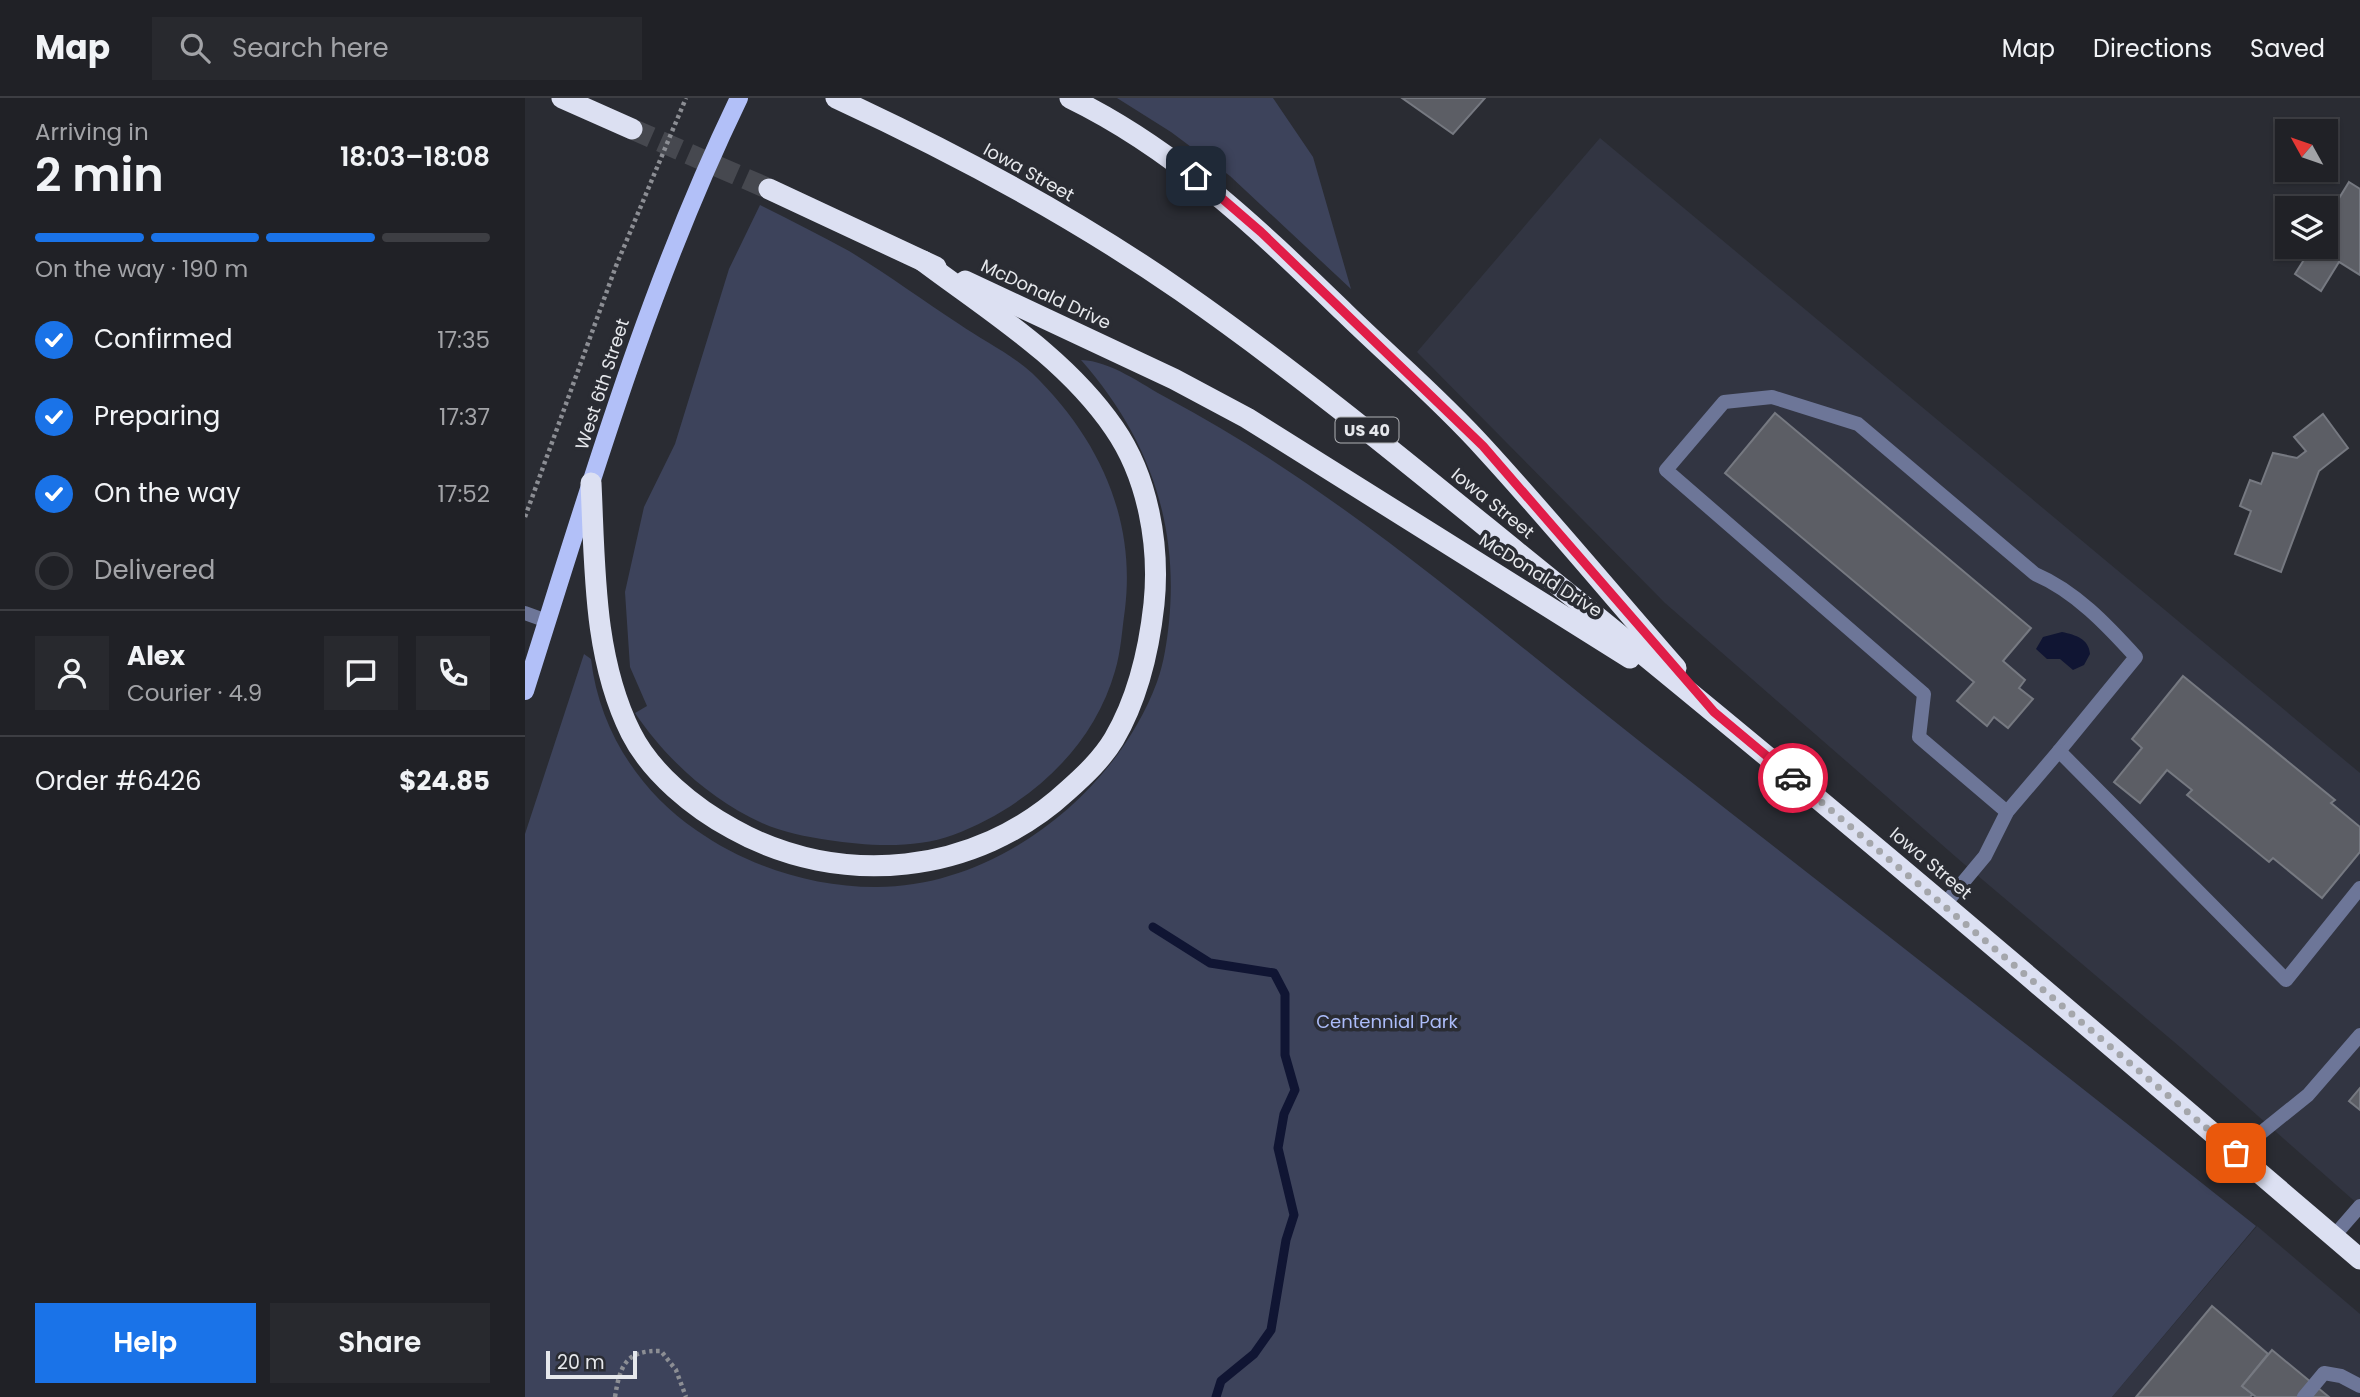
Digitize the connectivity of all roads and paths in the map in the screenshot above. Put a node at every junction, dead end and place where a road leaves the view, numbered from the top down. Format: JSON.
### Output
{"nodes":[{"id":1,"x":562,"y":98,"type":"edge"},
{"id":2,"x":686,"y":98,"type":"edge"},
{"id":3,"x":739,"y":98,"type":"edge"},
{"id":4,"x":836,"y":98,"type":"edge"},
{"id":5,"x":1070,"y":98,"type":"edge"},
{"id":6,"x":632,"y":129,"type":"tunnel mouth"},
{"id":7,"x":769,"y":189,"type":"tunnel mouth"},
{"id":8,"x":923,"y":261,"type":"junction"},
{"id":9,"x":591,"y":483,"type":"junction"},
{"id":10,"x":525,"y":517,"type":"edge"},
{"id":11,"x":525,"y":613,"type":"edge"},
{"id":12,"x":547,"y":621,"type":"junction"},
{"id":13,"x":525,"y":691,"type":"edge"},
{"id":14,"x":1714,"y":712,"type":"junction"},
{"id":15,"x":2059,"y":751,"type":"junction"},
{"id":16,"x":2007,"y":812,"type":"junction"},
{"id":17,"x":2360,"y":888,"type":"edge"},
{"id":18,"x":1945,"y":904,"type":"junction"},
{"id":19,"x":2360,"y":1035,"type":"edge"},
{"id":20,"x":2236,"y":1153,"type":"junction"},
{"id":21,"x":2360,"y":1206,"type":"edge"},
{"id":22,"x":2334,"y":1236,"type":"junction"},
{"id":23,"x":2360,"y":1259,"type":"edge"},
{"id":24,"x":2360,"y":1386,"type":"edge"},
{"id":25,"x":615,"y":1397,"type":"edge"},
{"id":26,"x":686,"y":1397,"type":"edge"},
{"id":27,"x":2304,"y":1397,"type":"edge"}],
"edges":[{"from":1,"to":6,"type":"highway"},
{"from":2,"to":10,"type":"path"},
{"from":3,"to":9,"type":"main road","name":"West 6th Street"},
{"from":4,"to":14,"type":"highway","name":"Iowa Street","number":"US 40"},
{"from":5,"to":14,"type":"highway","name":"McDonald Drive"},
{"from":7,"to":8,"type":"highway","name":"McDonald Drive"},
{"from":8,"to":9,"type":"highway"},
{"from":8,"to":14,"type":"highway","name":"McDonald Drive"},
{"from":9,"to":12,"type":"main road","name":"West 6th Street"},
{"from":11,"to":12,"type":"lane"},
{"from":12,"to":13,"type":"main road","name":"West 6th Street"},
{"from":14,"to":18,"type":"highway","name":"Iowa Street","number":"US 40"},
{"from":15,"to":16,"type":"lane"},
{"from":15,"to":16,"type":"lane"},
{"from":15,"to":17,"type":"lane"},
{"from":16,"to":18,"type":"lane"},
{"from":18,"to":20,"type":"highway","name":"Iowa Street","number":"US 40"},
{"from":19,"to":20,"type":"lane"},
{"from":20,"to":22,"type":"highway","name":"Iowa Street","number":"US 40"},
{"from":21,"to":22,"type":"lane"},
{"from":22,"to":23,"type":"highway","name":"Iowa Street","number":"US 40"},
{"from":24,"to":27,"type":"lane"},
{"from":25,"to":26,"type":"path"}]}
